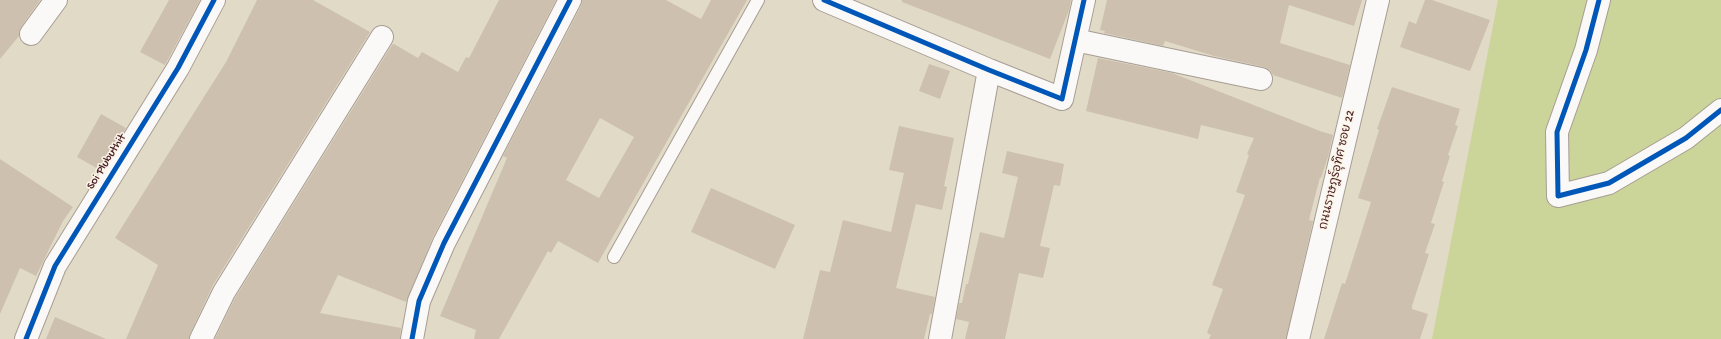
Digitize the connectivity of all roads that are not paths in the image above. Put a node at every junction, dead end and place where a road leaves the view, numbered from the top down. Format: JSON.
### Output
{"nodes":[{"id":1,"x":56,"y":0,"type":"edge"},
{"id":2,"x":214,"y":0,"type":"edge"},
{"id":3,"x":570,"y":0,"type":"edge"},
{"id":4,"x":758,"y":0,"type":"edge"},
{"id":5,"x":824,"y":0,"type":"edge"},
{"id":6,"x":1084,"y":0,"type":"edge"},
{"id":7,"x":1378,"y":0,"type":"edge"},
{"id":8,"x":1599,"y":0,"type":"edge"},
{"id":9,"x":31,"y":34,"type":"dead end"},
{"id":10,"x":382,"y":37,"type":"dead end"},
{"id":11,"x":1075,"y":40,"type":"junction"},
{"id":12,"x":988,"y":70,"type":"junction"},
{"id":13,"x":1261,"y":79,"type":"dead end"},
{"id":14,"x":1721,"y":110,"type":"edge"},
{"id":15,"x":614,"y":257,"type":"dead end"},
{"id":16,"x":26,"y":339,"type":"edge"},
{"id":17,"x":201,"y":339,"type":"edge"},
{"id":18,"x":412,"y":339,"type":"edge"},
{"id":19,"x":940,"y":339,"type":"edge"},
{"id":20,"x":1298,"y":339,"type":"edge"}],
"edges":[{"from":1,"to":9,"type":"street"},
{"from":2,"to":16,"type":"street","name":"Soi Plubuthit"},
{"from":3,"to":18,"type":"street"},
{"from":4,"to":15,"type":"lane"},
{"from":5,"to":12,"type":"street"},
{"from":6,"to":11,"type":"street"},
{"from":7,"to":20,"type":"street","name":"ถนนราษฎร์อุทิศ ซอย 22"},
{"from":8,"to":14,"type":"street"},
{"from":10,"to":17,"type":"street"},
{"from":11,"to":12,"type":"street"},
{"from":11,"to":13,"type":"street"},
{"from":12,"to":19,"type":"street"}]}
